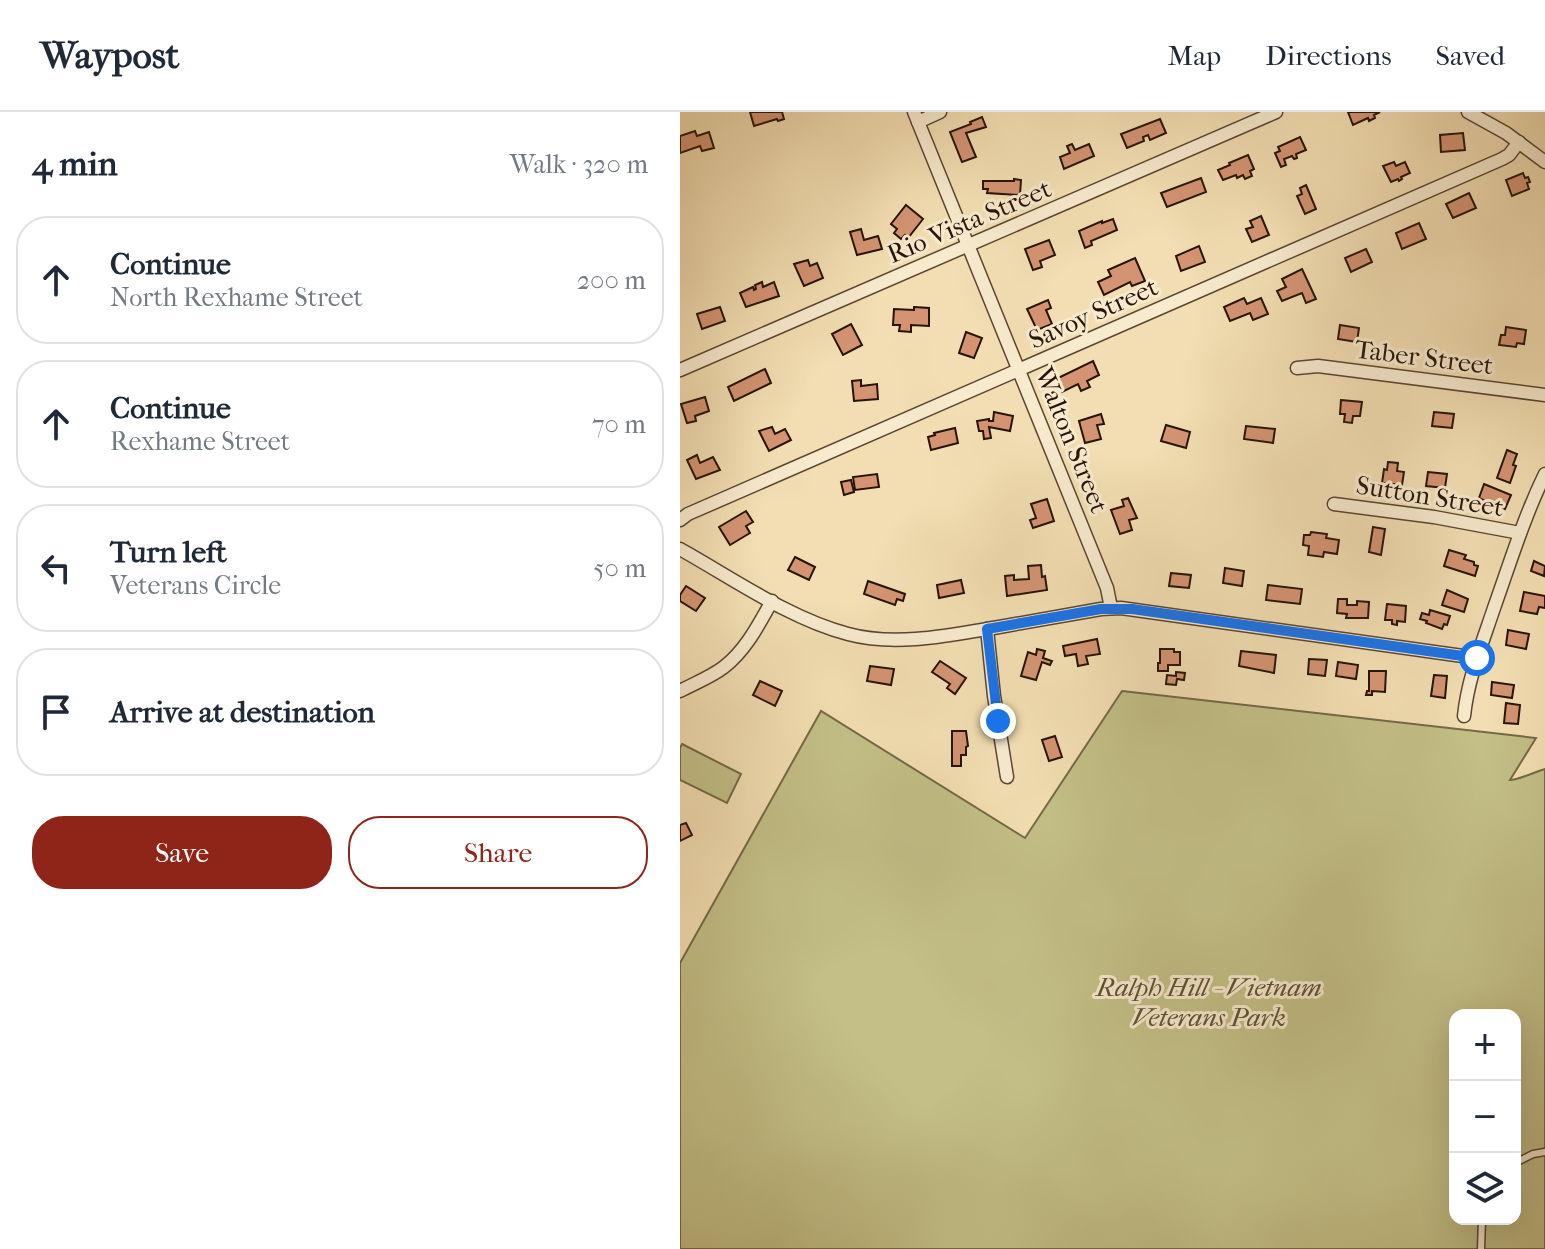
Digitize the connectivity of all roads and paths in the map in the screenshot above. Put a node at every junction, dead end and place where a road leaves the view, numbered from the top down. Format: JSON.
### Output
{"nodes":[{"id":1,"x":940,"y":112,"type":"edge"},
{"id":2,"x":1276,"y":112,"type":"edge"},
{"id":3,"x":1468,"y":112,"type":"edge"},
{"id":4,"x":916,"y":117,"type":"edge"},
{"id":5,"x":1519,"y":142,"type":"junction"},
{"id":6,"x":1545,"y":162,"type":"edge"},
{"id":7,"x":969,"y":245,"type":"junction"},
{"id":8,"x":1297,"y":368,"type":"dead end"},
{"id":9,"x":680,"y":370,"type":"edge"},
{"id":10,"x":1020,"y":370,"type":"junction"},
{"id":11,"x":1545,"y":395,"type":"edge"},
{"id":12,"x":1545,"y":474,"type":"edge"},
{"id":13,"x":1334,"y":504,"type":"dead end"},
{"id":14,"x":680,"y":520,"type":"edge"},
{"id":15,"x":1520,"y":533,"type":"junction"},
{"id":16,"x":680,"y":549,"type":"edge"},
{"id":17,"x":772,"y":601,"type":"junction"},
{"id":18,"x":1111,"y":608,"type":"junction"},
{"id":19,"x":987,"y":629,"type":"junction"},
{"id":20,"x":1477,"y":658,"type":"junction"},
{"id":21,"x":680,"y":691,"type":"edge"},
{"id":22,"x":1464,"y":716,"type":"dead end"},
{"id":23,"x":1007,"y":777,"type":"dead end"},
{"id":24,"x":1545,"y":1152,"type":"edge"},
{"id":25,"x":1521,"y":1159,"type":"edge"},
{"id":26,"x":1482,"y":1225,"type":"edge"},
{"id":27,"x":1481,"y":1249,"type":"edge"}],
"edges":[{"from":1,"to":4,"type":"street"},
{"from":2,"to":7,"type":"street","name":"Rio Vista Street"},
{"from":3,"to":5,"type":"street"},
{"from":4,"to":7,"type":"street","name":"Walton Street"},
{"from":5,"to":6,"type":"street"},
{"from":5,"to":10,"type":"street","name":"Savoy Street"},
{"from":7,"to":9,"type":"street","name":"Rio Vista Street"},
{"from":7,"to":10,"type":"street","name":"Walton Street"},
{"from":8,"to":11,"type":"street","name":"Taber Street"},
{"from":10,"to":14,"type":"street","name":"Savoy Street"},
{"from":10,"to":18,"type":"street","name":"Walton Street"},
{"from":12,"to":15,"type":"street"},
{"from":13,"to":15,"type":"street","name":"Sutton Street"},
{"from":15,"to":20,"type":"street"},
{"from":16,"to":17,"type":"street"},
{"from":17,"to":19,"type":"street"},
{"from":17,"to":21,"type":"street"},
{"from":18,"to":19,"type":"street"},
{"from":18,"to":20,"type":"street"},
{"from":19,"to":23,"type":"street"},
{"from":20,"to":22,"type":"street"},
{"from":24,"to":25,"type":"lane"},
{"from":26,"to":27,"type":"lane"}]}
